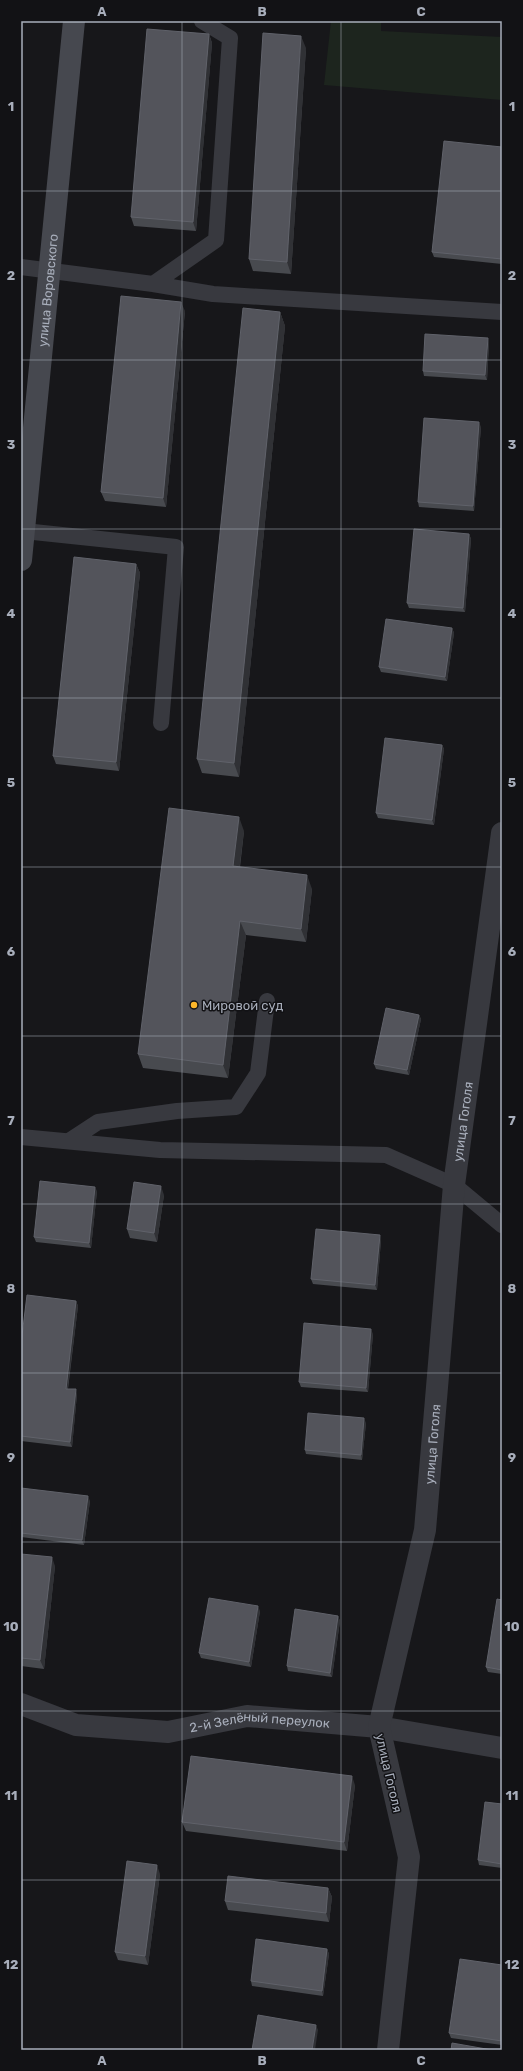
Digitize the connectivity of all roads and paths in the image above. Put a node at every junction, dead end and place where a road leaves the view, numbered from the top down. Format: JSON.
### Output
{"nodes":[{"id":1,"x":74,"y":21,"type":"edge"},
{"id":2,"x":202,"y":21,"type":"edge"},
{"id":3,"x":21,"y":267,"type":"edge"},
{"id":4,"x":50,"y":270,"type":"junction"},
{"id":5,"x":153,"y":284,"type":"junction"},
{"id":6,"x":502,"y":312,"type":"edge"},
{"id":7,"x":24,"y":531,"type":"junction"},
{"id":8,"x":21,"y":560,"type":"edge"},
{"id":9,"x":161,"y":723,"type":"dead end"},
{"id":10,"x":502,"y":832,"type":"edge"},
{"id":11,"x":267,"y":1001,"type":"dead end"},
{"id":12,"x":21,"y":1137,"type":"edge"},
{"id":13,"x":69,"y":1141,"type":"junction"},
{"id":14,"x":454,"y":1185,"type":"junction"},
{"id":15,"x":502,"y":1224,"type":"edge"},
{"id":16,"x":21,"y":1704,"type":"edge"},
{"id":17,"x":379,"y":1727,"type":"junction"},
{"id":18,"x":502,"y":1748,"type":"edge"},
{"id":19,"x":388,"y":2050,"type":"edge"}],
"edges":[{"from":1,"to":4,"type":"street","name":"улица Воровского"},
{"from":2,"to":5,"type":"lane"},
{"from":3,"to":4,"type":"lane"},
{"from":4,"to":5,"type":"lane"},
{"from":4,"to":7,"type":"street","name":"улица Воровского"},
{"from":5,"to":6,"type":"lane"},
{"from":7,"to":8,"type":"street","name":"улица Воровского"},
{"from":7,"to":9,"type":"lane"},
{"from":10,"to":14,"type":"street","name":"улица Гоголя"},
{"from":11,"to":13,"type":"lane"},
{"from":12,"to":13,"type":"lane"},
{"from":13,"to":14,"type":"lane"},
{"from":14,"to":15,"type":"lane"},
{"from":14,"to":17,"type":"street","name":"улица Гоголя"},
{"from":16,"to":17,"type":"street","name":"2-й Зелёный переулок"},
{"from":17,"to":18,"type":"street","name":"2-й Зелёный переулок"},
{"from":17,"to":19,"type":"street","name":"улица Гоголя"}]}
